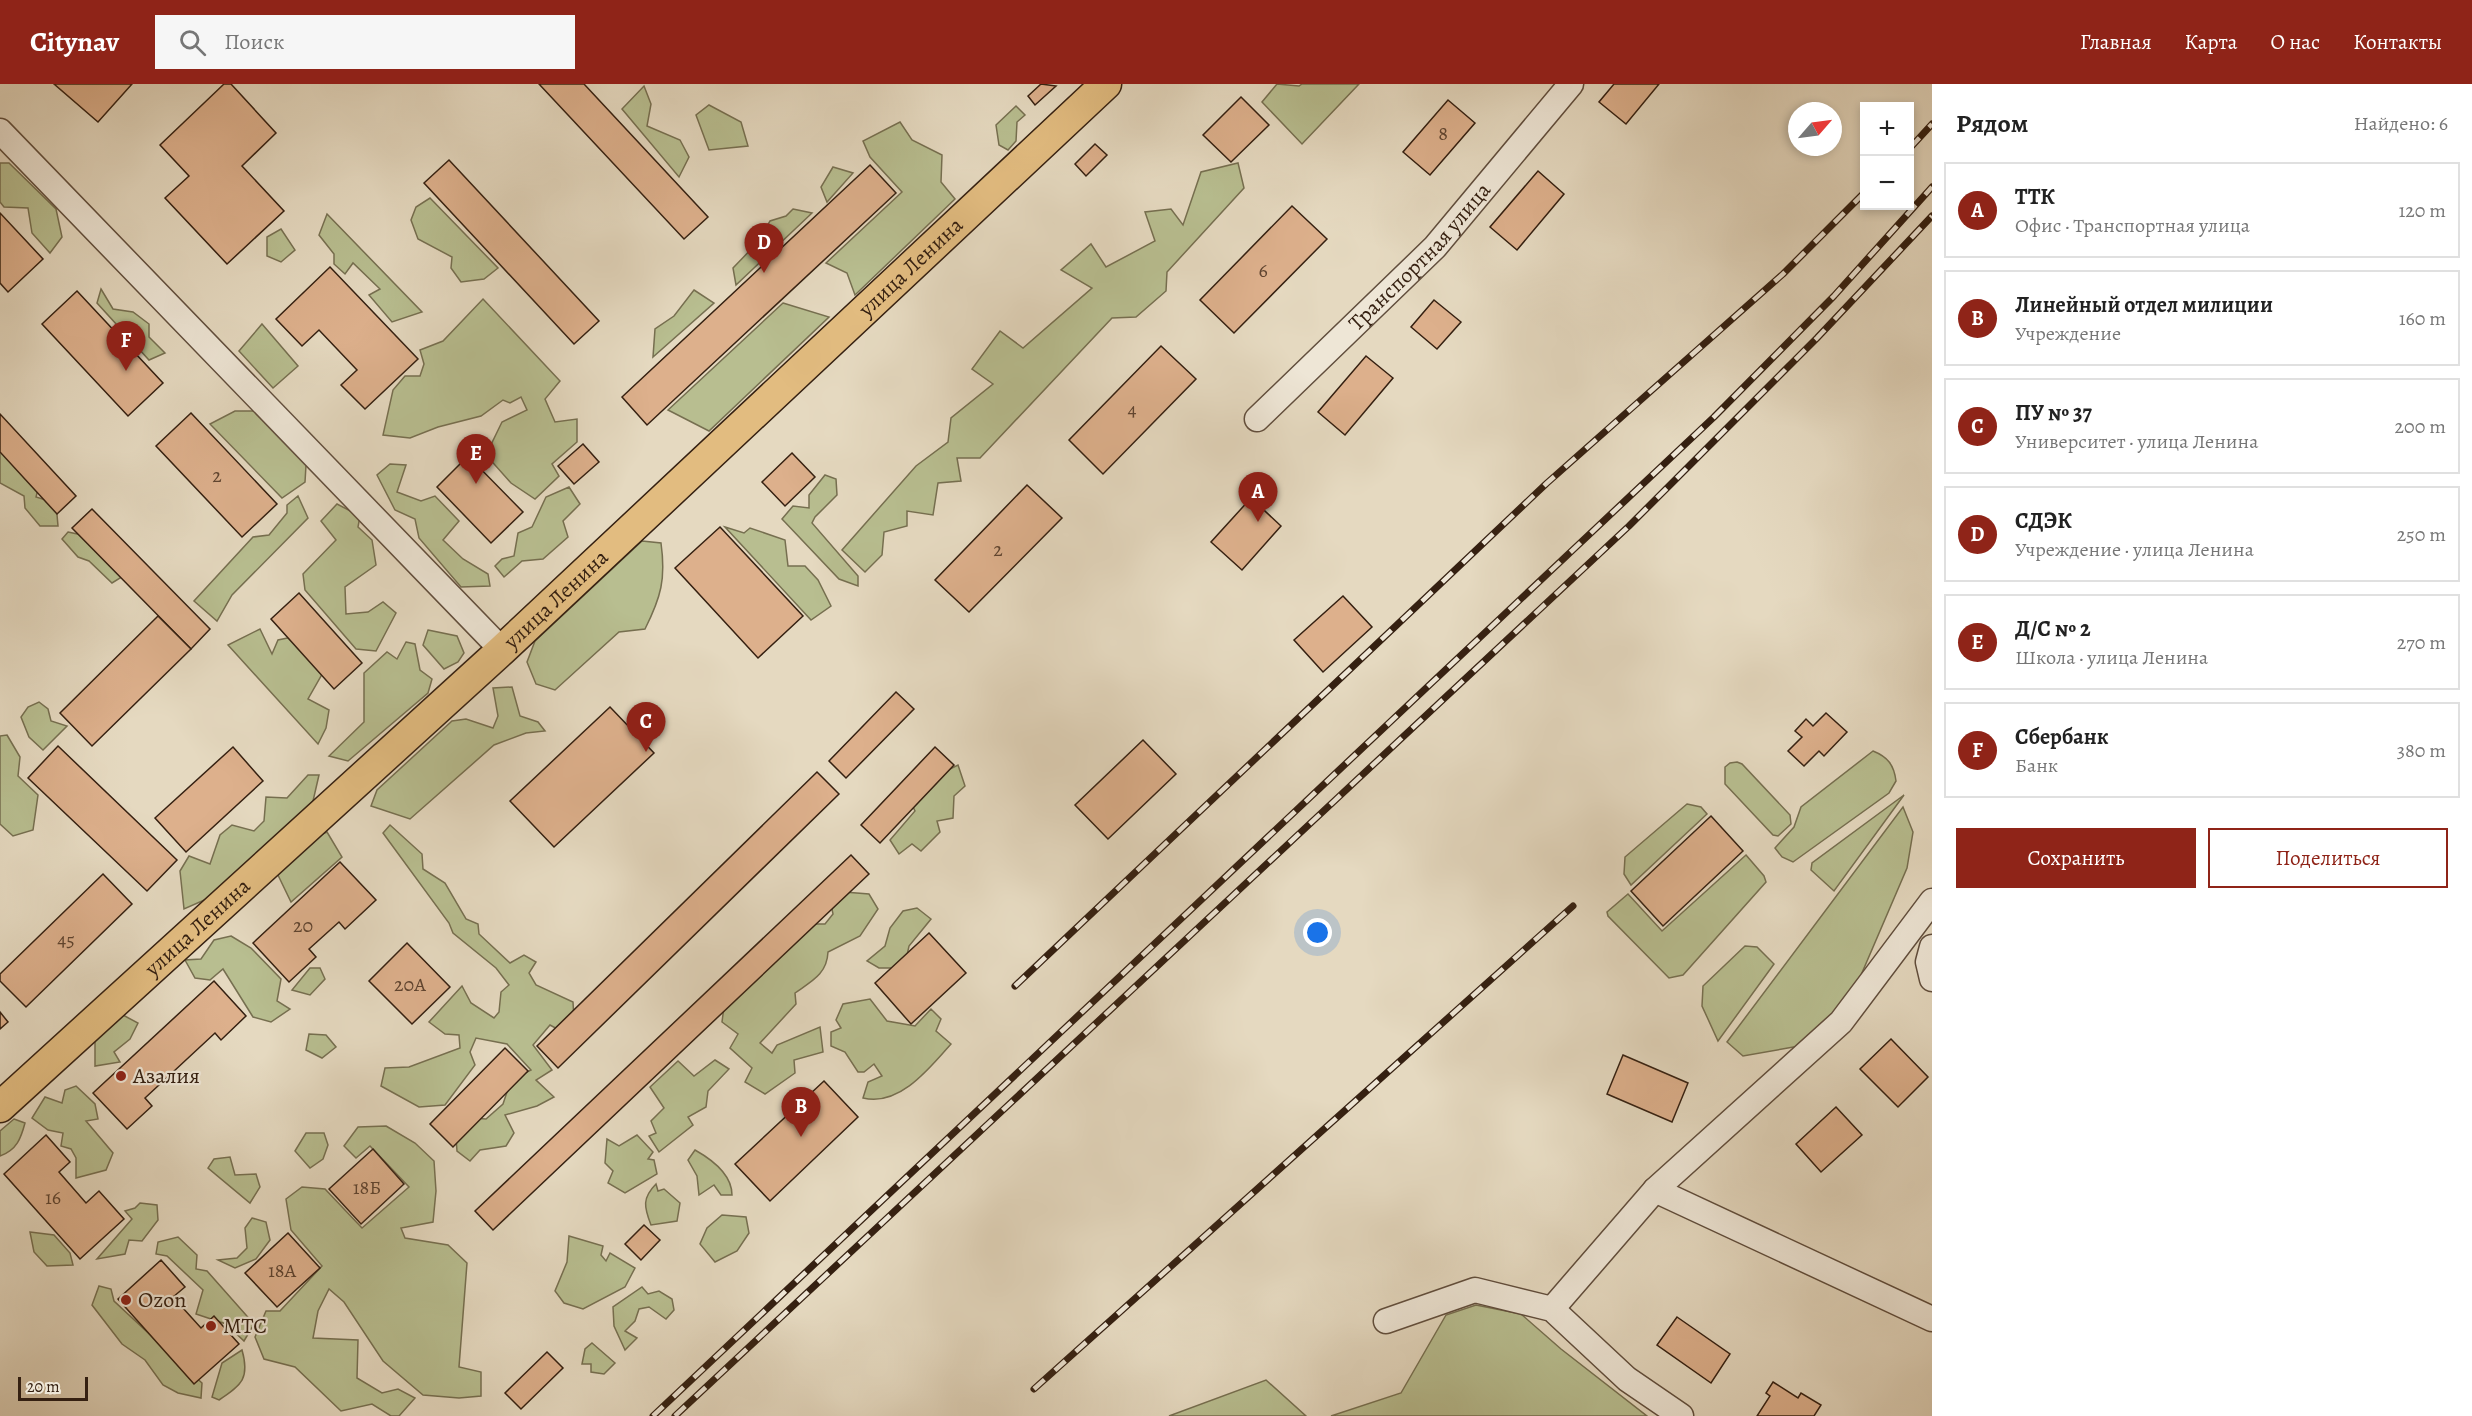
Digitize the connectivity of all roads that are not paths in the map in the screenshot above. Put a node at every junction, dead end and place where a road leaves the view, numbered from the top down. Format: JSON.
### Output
{"nodes":[{"id":1,"x":1106,"y":84,"type":"edge"},
{"id":2,"x":1571,"y":84,"type":"edge"},
{"id":3,"x":0,"y":131,"type":"edge"},
{"id":4,"x":1257,"y":419,"type":"dead end"},
{"id":5,"x":502,"y":650,"type":"junction"},
{"id":6,"x":1932,"y":901,"type":"edge"},
{"id":7,"x":1932,"y":947,"type":"edge"},
{"id":8,"x":1932,"y":980,"type":"edge"},
{"id":9,"x":0,"y":1107,"type":"edge"},
{"id":10,"x":1654,"y":1190,"type":"junction"},
{"id":11,"x":1552,"y":1309,"type":"junction"},
{"id":12,"x":1932,"y":1319,"type":"edge"},
{"id":13,"x":1386,"y":1321,"type":"dead end"},
{"id":14,"x":1681,"y":1416,"type":"edge"}],
"edges":[{"from":1,"to":5,"type":"main road","name":"улица Ленина"},
{"from":2,"to":4,"type":"street","name":"Транспортная улица"},
{"from":3,"to":5,"type":"street"},
{"from":5,"to":9,"type":"main road","name":"улица Ленина"},
{"from":6,"to":10,"type":"street"},
{"from":7,"to":8,"type":"street"},
{"from":10,"to":11,"type":"street"},
{"from":10,"to":12,"type":"street"},
{"from":11,"to":13,"type":"street"},
{"from":11,"to":14,"type":"street"}]}
